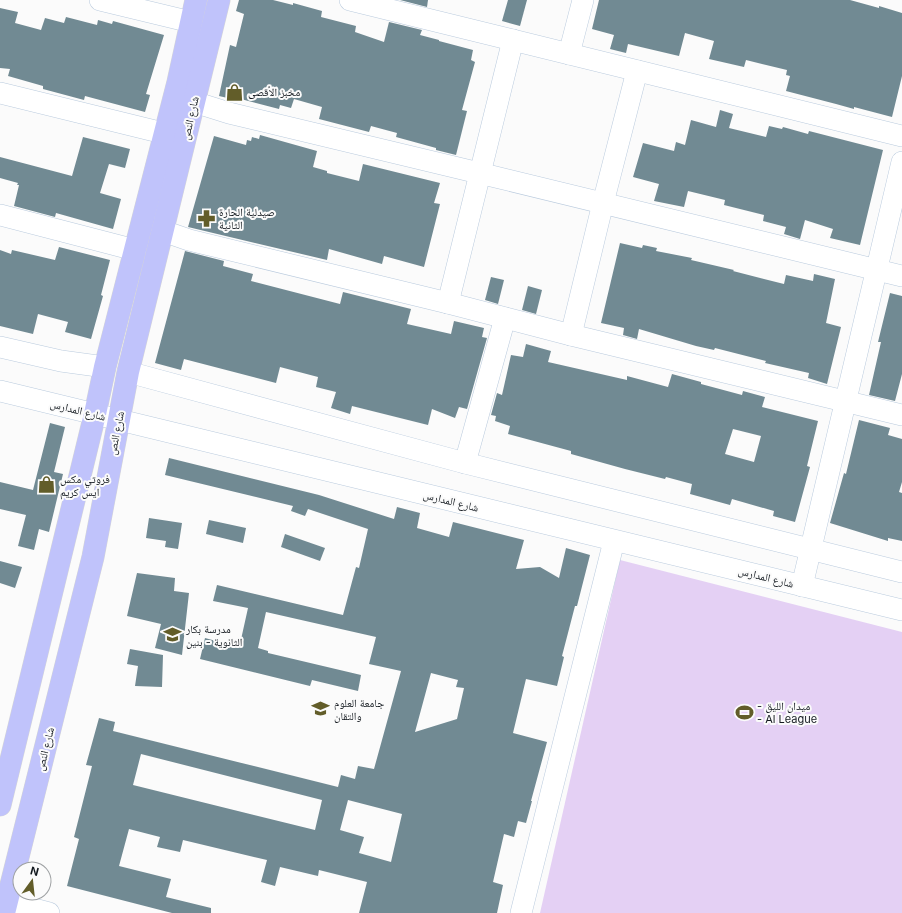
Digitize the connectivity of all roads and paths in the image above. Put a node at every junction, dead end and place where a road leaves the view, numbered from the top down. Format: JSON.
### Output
{"nodes":[{"id":1,"x":100,"y":0,"type":"edge"},
{"id":2,"x":196,"y":0,"type":"edge"},
{"id":3,"x":219,"y":0,"type":"edge"},
{"id":4,"x":350,"y":0,"type":"edge"},
{"id":5,"x":583,"y":0,"type":"edge"},
{"id":6,"x":191,"y":22,"type":"junction"},
{"id":7,"x":513,"y":40,"type":"junction"},
{"id":8,"x":569,"y":54,"type":"junction"},
{"id":9,"x":637,"y":71,"type":"junction"},
{"id":10,"x":0,"y":93,"type":"edge"},
{"id":11,"x":194,"y":102,"type":"junction"},
{"id":12,"x":164,"y":134,"type":"junction"},
{"id":13,"x":902,"y":136,"type":"edge"},
{"id":14,"x":902,"y":162,"type":"edge"},
{"id":15,"x":479,"y":173,"type":"junction"},
{"id":16,"x":603,"y":203,"type":"junction"},
{"id":17,"x":0,"y":215,"type":"edge"},
{"id":18,"x":163,"y":230,"type":"junction"},
{"id":19,"x":135,"y":250,"type":"junction"},
{"id":20,"x":877,"y":270,"type":"junction"},
{"id":21,"x":902,"y":276,"type":"edge"},
{"id":22,"x":448,"y":303,"type":"junction"},
{"id":23,"x":505,"y":318,"type":"junction"},
{"id":24,"x":571,"y":336,"type":"junction"},
{"id":25,"x":0,"y":347,"type":"edge"},
{"id":26,"x":105,"y":367,"type":"junction"},
{"id":27,"x":128,"y":372,"type":"junction"},
{"id":28,"x":0,"y":391,"type":"edge"},
{"id":29,"x":846,"y":401,"type":"junction"},
{"id":30,"x":95,"y":414,"type":"junction"},
{"id":31,"x":902,"y":415,"type":"edge"},
{"id":32,"x":118,"y":421,"type":"junction"},
{"id":33,"x":465,"y":463,"type":"junction"},
{"id":34,"x":614,"y":541,"type":"junction"},
{"id":35,"x":812,"y":550,"type":"junction"},
{"id":36,"x":902,"y":572,"type":"edge"},
{"id":37,"x":802,"y":586,"type":"junction"},
{"id":38,"x":902,"y":610,"type":"edge"},
{"id":39,"x":0,"y":805,"type":"edge"},
{"id":40,"x":6,"y":908,"type":"edge"},
{"id":41,"x":49,"y":913,"type":"edge"},
{"id":42,"x":522,"y":913,"type":"edge"}],
"edges":[{"from":1,"to":6,"type":"street"},
{"from":2,"to":6,"type":"main road","name":"شارع النص"},
{"from":3,"to":11,"type":"main road","name":"شارع النص"},
{"from":4,"to":7,"type":"street"},
{"from":5,"to":8,"type":"street"},
{"from":6,"to":12,"type":"main road","name":"شارع النص"},
{"from":7,"to":8,"type":"street"},
{"from":7,"to":15,"type":"street"},
{"from":8,"to":9,"type":"street"},
{"from":9,"to":13,"type":"street"},
{"from":9,"to":16,"type":"street"},
{"from":10,"to":12,"type":"street"},
{"from":11,"to":15,"type":"street"},
{"from":11,"to":18,"type":"main road","name":"شارع النص"},
{"from":12,"to":19,"type":"main road","name":"شارع النص"},
{"from":14,"to":20,"type":"street"},
{"from":15,"to":16,"type":"street"},
{"from":15,"to":22,"type":"street"},
{"from":16,"to":20,"type":"street"},
{"from":16,"to":24,"type":"street"},
{"from":17,"to":19,"type":"street"},
{"from":18,"to":22,"type":"street"},
{"from":18,"to":27,"type":"main road","name":"شارع النص"},
{"from":19,"to":26,"type":"main road","name":"شارع النص"},
{"from":20,"to":21,"type":"street"},
{"from":20,"to":29,"type":"street"},
{"from":22,"to":23,"type":"street"},
{"from":23,"to":24,"type":"street"},
{"from":23,"to":33,"type":"street"},
{"from":24,"to":29,"type":"street"},
{"from":25,"to":26,"type":"street"},
{"from":26,"to":30,"type":"main road","name":"شارع النص"},
{"from":27,"to":32,"type":"main road","name":"شارع النص"},
{"from":27,"to":33,"type":"street"},
{"from":28,"to":30,"type":"street","name":"شارع المدارس"},
{"from":29,"to":31,"type":"street"},
{"from":29,"to":35,"type":"street"},
{"from":30,"to":32,"type":"street","name":"شارع المدارس"},
{"from":30,"to":39,"type":"main road","name":"شارع النص"},
{"from":32,"to":34,"type":"street","name":"شارع المدارس"},
{"from":32,"to":40,"type":"main road","name":"شارع النص"},
{"from":33,"to":35,"type":"street"},
{"from":34,"to":37,"type":"street","name":"شارع المدارس"},
{"from":34,"to":42,"type":"street"},
{"from":35,"to":36,"type":"street"},
{"from":35,"to":37,"type":"street"},
{"from":37,"to":38,"type":"street","name":"شارع المدارس"},
{"from":40,"to":41,"type":"street"}]}
